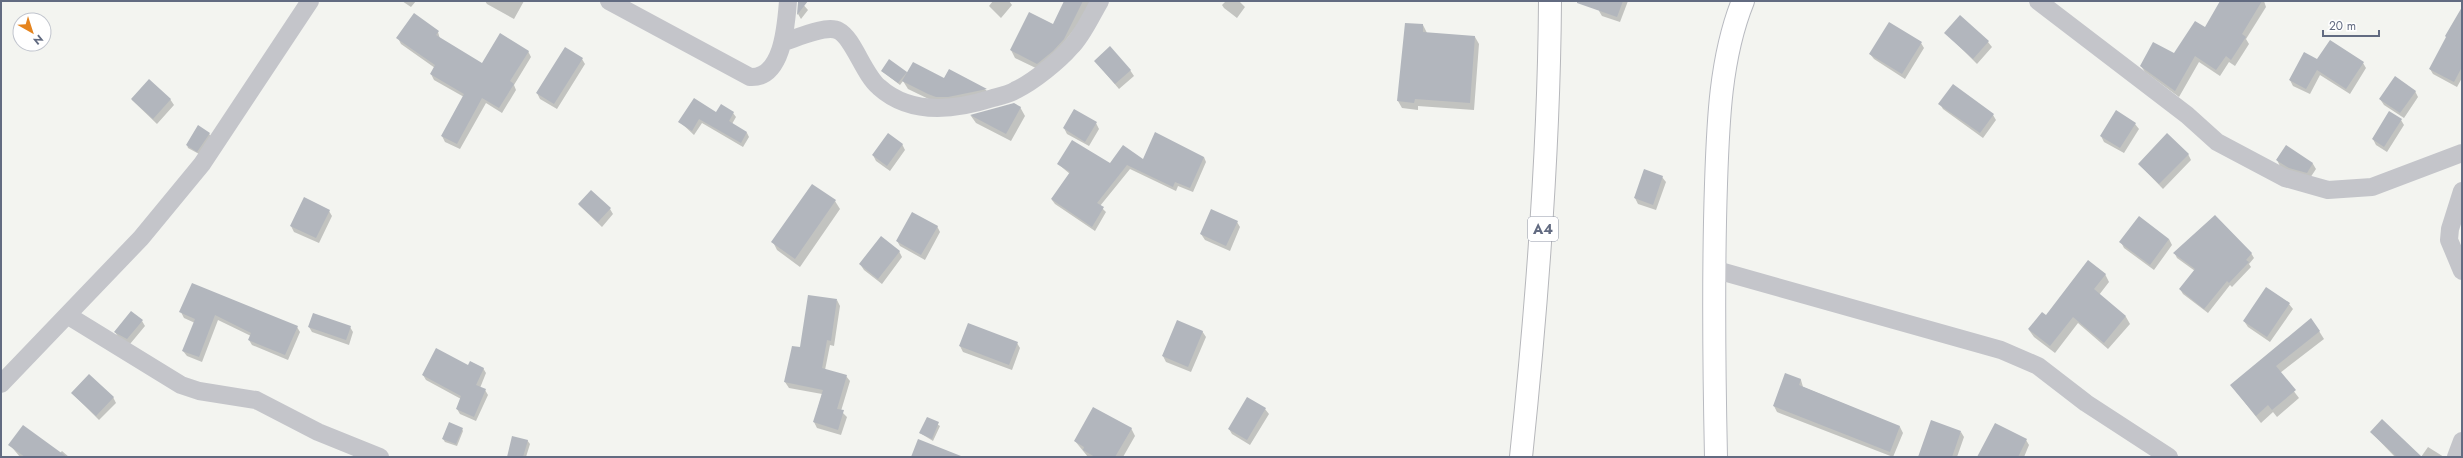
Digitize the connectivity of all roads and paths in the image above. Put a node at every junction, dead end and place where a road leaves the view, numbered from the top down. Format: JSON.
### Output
{"nodes":[{"id":1,"x":310,"y":1,"type":"edge"},
{"id":2,"x":609,"y":1,"type":"edge"},
{"id":3,"x":788,"y":1,"type":"edge"},
{"id":4,"x":1100,"y":1,"type":"edge"},
{"id":5,"x":1550,"y":1,"type":"edge"},
{"id":6,"x":1743,"y":1,"type":"edge"},
{"id":7,"x":2038,"y":1,"type":"edge"},
{"id":8,"x":784,"y":42,"type":"junction"},
{"id":9,"x":2462,"y":153,"type":"edge"},
{"id":10,"x":2462,"y":191,"type":"edge"},
{"id":11,"x":1713,"y":269,"type":"junction"},
{"id":12,"x":2462,"y":271,"type":"edge"},
{"id":13,"x":67,"y":315,"type":"junction"},
{"id":14,"x":1,"y":384,"type":"edge"},
{"id":15,"x":2462,"y":441,"type":"edge"},
{"id":16,"x":380,"y":457,"type":"edge"},
{"id":17,"x":1522,"y":457,"type":"edge"},
{"id":18,"x":1716,"y":457,"type":"edge"},
{"id":19,"x":2169,"y":457,"type":"edge"},
{"id":20,"x":2456,"y":457,"type":"edge"}],
"edges":[{"from":1,"to":13,"type":"street"},
{"from":2,"to":8,"type":"street"},
{"from":3,"to":8,"type":"street"},
{"from":4,"to":8,"type":"street"},
{"from":5,"to":17,"type":"main road","number":"A4"},
{"from":6,"to":11,"type":"main road"},
{"from":7,"to":9,"type":"street"},
{"from":10,"to":12,"type":"street"},
{"from":11,"to":18,"type":"main road"},
{"from":11,"to":19,"type":"street"},
{"from":13,"to":14,"type":"street"},
{"from":13,"to":16,"type":"street"},
{"from":15,"to":20,"type":"street"}]}
